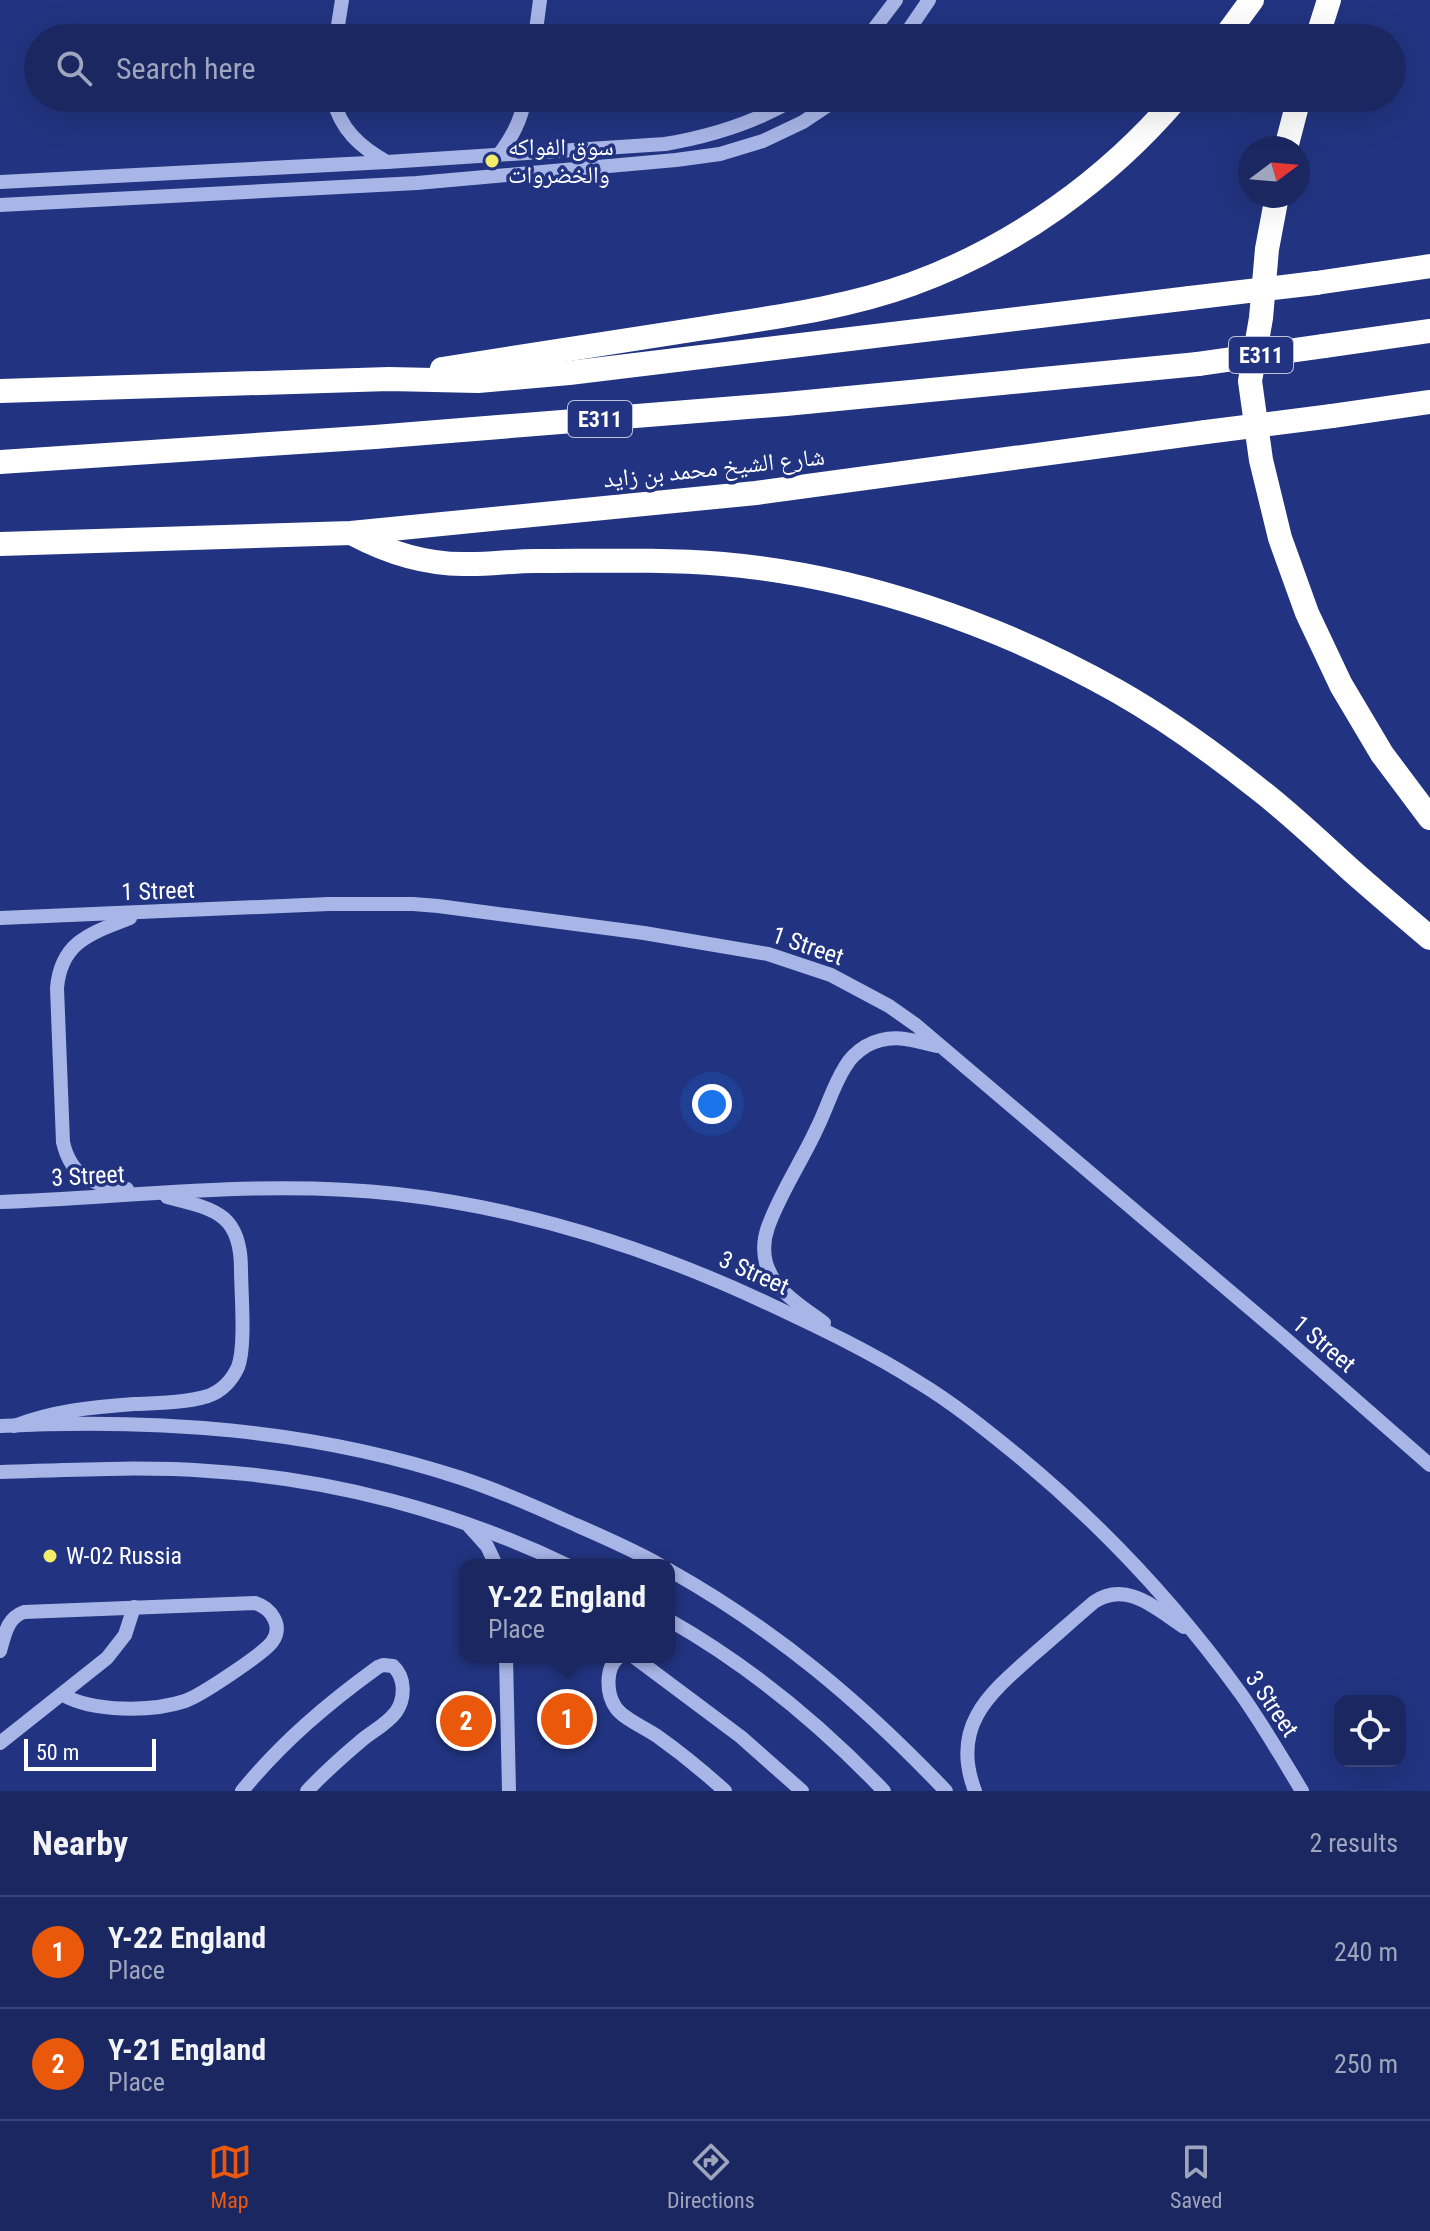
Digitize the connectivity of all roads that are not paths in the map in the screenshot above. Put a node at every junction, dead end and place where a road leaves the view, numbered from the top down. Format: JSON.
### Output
{"nodes":[{"id":1,"x":342,"y":0,"type":"edge"},
{"id":2,"x":540,"y":0,"type":"edge"},
{"id":3,"x":896,"y":0,"type":"edge"},
{"id":4,"x":929,"y":0,"type":"edge"},
{"id":5,"x":1252,"y":0,"type":"edge"},
{"id":6,"x":1329,"y":0,"type":"edge"},
{"id":7,"x":338,"y":24,"type":"edge"},
{"id":8,"x":537,"y":24,"type":"edge"},
{"id":9,"x":878,"y":24,"type":"edge"},
{"id":10,"x":913,"y":24,"type":"edge"},
{"id":11,"x":1234,"y":24,"type":"edge"},
{"id":12,"x":1321,"y":24,"type":"edge"},
{"id":13,"x":337,"y":112,"type":"edge"},
{"id":14,"x":523,"y":112,"type":"edge"},
{"id":15,"x":772,"y":112,"type":"edge"},
{"id":16,"x":818,"y":112,"type":"edge"},
{"id":17,"x":1164,"y":112,"type":"edge"},
{"id":18,"x":1295,"y":112,"type":"edge"},
{"id":19,"x":1289,"y":136,"type":"edge"},
{"id":20,"x":498,"y":156,"type":"junction"},
{"id":21,"x":387,"y":162,"type":"junction"},
{"id":22,"x":0,"y":182,"type":"edge"},
{"id":23,"x":0,"y":205,"type":"edge"},
{"id":24,"x":1275,"y":208,"type":"edge"},
{"id":25,"x":1430,"y":266,"type":"edge"},
{"id":26,"x":1430,"y":331,"type":"edge"},
{"id":27,"x":389,"y":379,"type":"junction"},
{"id":28,"x":0,"y":391,"type":"edge"},
{"id":29,"x":1430,"y":402,"type":"edge"},
{"id":30,"x":0,"y":462,"type":"edge"},
{"id":31,"x":351,"y":533,"type":"junction"},
{"id":32,"x":0,"y":544,"type":"edge"},
{"id":33,"x":1430,"y":818,"type":"edge"},
{"id":34,"x":142,"y":914,"type":"junction"},
{"id":35,"x":0,"y":918,"type":"edge"},
{"id":36,"x":1430,"y":938,"type":"edge"},
{"id":37,"x":941,"y":1047,"type":"junction"},
{"id":38,"x":156,"y":1194,"type":"junction"},
{"id":39,"x":0,"y":1202,"type":"edge"},
{"id":40,"x":845,"y":1340,"type":"junction"},
{"id":41,"x":7,"y":1426,"type":"edge"},
{"id":42,"x":1430,"y":1465,"type":"edge"},
{"id":43,"x":0,"y":1472,"type":"edge"},
{"id":44,"x":469,"y":1525,"type":"junction"},
{"id":45,"x":493,"y":1559,"type":"edge"},
{"id":46,"x":554,"y":1559,"type":"edge"},
{"id":47,"x":648,"y":1559,"type":"edge"},
{"id":48,"x":675,"y":1574,"type":"edge"},
{"id":49,"x":134,"y":1607,"type":"junction"},
{"id":50,"x":675,"y":1624,"type":"edge"},
{"id":51,"x":1196,"y":1634,"type":"junction"},
{"id":52,"x":0,"y":1651,"type":"edge"},
{"id":53,"x":506,"y":1663,"type":"edge"},
{"id":54,"x":613,"y":1663,"type":"edge"},
{"id":55,"x":642,"y":1663,"type":"edge"},
{"id":56,"x":63,"y":1695,"type":"junction"},
{"id":57,"x":0,"y":1743,"type":"edge"},
{"id":58,"x":242,"y":1791,"type":"edge"},
{"id":59,"x":307,"y":1791,"type":"edge"},
{"id":60,"x":509,"y":1791,"type":"edge"},
{"id":61,"x":725,"y":1791,"type":"edge"},
{"id":62,"x":802,"y":1791,"type":"edge"},
{"id":63,"x":884,"y":1791,"type":"edge"},
{"id":64,"x":946,"y":1791,"type":"edge"},
{"id":65,"x":975,"y":1791,"type":"edge"},
{"id":66,"x":1302,"y":1791,"type":"edge"}],
"edges":[{"from":1,"to":7,"type":"street"},
{"from":2,"to":8,"type":"street"},
{"from":3,"to":9,"type":"street"},
{"from":4,"to":10,"type":"street"},
{"from":5,"to":11,"type":"highway"},
{"from":6,"to":12,"type":"highway"},
{"from":13,"to":21,"type":"street"},
{"from":14,"to":20,"type":"street"},
{"from":15,"to":20,"type":"street"},
{"from":16,"to":23,"type":"street"},
{"from":17,"to":27,"type":"highway"},
{"from":18,"to":19,"type":"highway"},
{"from":20,"to":21,"type":"street"},
{"from":21,"to":22,"type":"street"},
{"from":24,"to":33,"type":"highway"},
{"from":25,"to":27,"type":"highway","bridge":true},
{"from":26,"to":30,"type":"highway","number":"E311","bridge":true},
{"from":27,"to":28,"type":"highway"},
{"from":29,"to":31,"type":"highway","name":"شارع الشيخ محمد بن زايد","bridge":true},
{"from":31,"to":32,"type":"highway","name":"شارع الشيخ محمد بن زايد"},
{"from":31,"to":36,"type":"highway"},
{"from":34,"to":35,"type":"street","name":"1 Street"},
{"from":34,"to":37,"type":"street","name":"1 Street"},
{"from":34,"to":38,"type":"street"},
{"from":37,"to":40,"type":"street"},
{"from":37,"to":42,"type":"street","name":"1 Street"},
{"from":38,"to":39,"type":"street","name":"3 Street"},
{"from":38,"to":40,"type":"street","name":"3 Street"},
{"from":38,"to":41,"type":"street"},
{"from":40,"to":51,"type":"street","name":"3 Street"},
{"from":41,"to":47,"type":"street"},
{"from":43,"to":44,"type":"street"},
{"from":44,"to":45,"type":"street"},
{"from":44,"to":46,"type":"street"},
{"from":48,"to":64,"type":"street"},
{"from":49,"to":52,"type":"street"},
{"from":49,"to":56,"type":"street"},
{"from":49,"to":56,"type":"street"},
{"from":50,"to":63,"type":"street"},
{"from":51,"to":65,"type":"street"},
{"from":51,"to":66,"type":"street","name":"3 Street"},
{"from":53,"to":60,"type":"street"},
{"from":54,"to":61,"type":"street"},
{"from":55,"to":62,"type":"street"},
{"from":56,"to":57,"type":"street"},
{"from":58,"to":59,"type":"street"}]}
